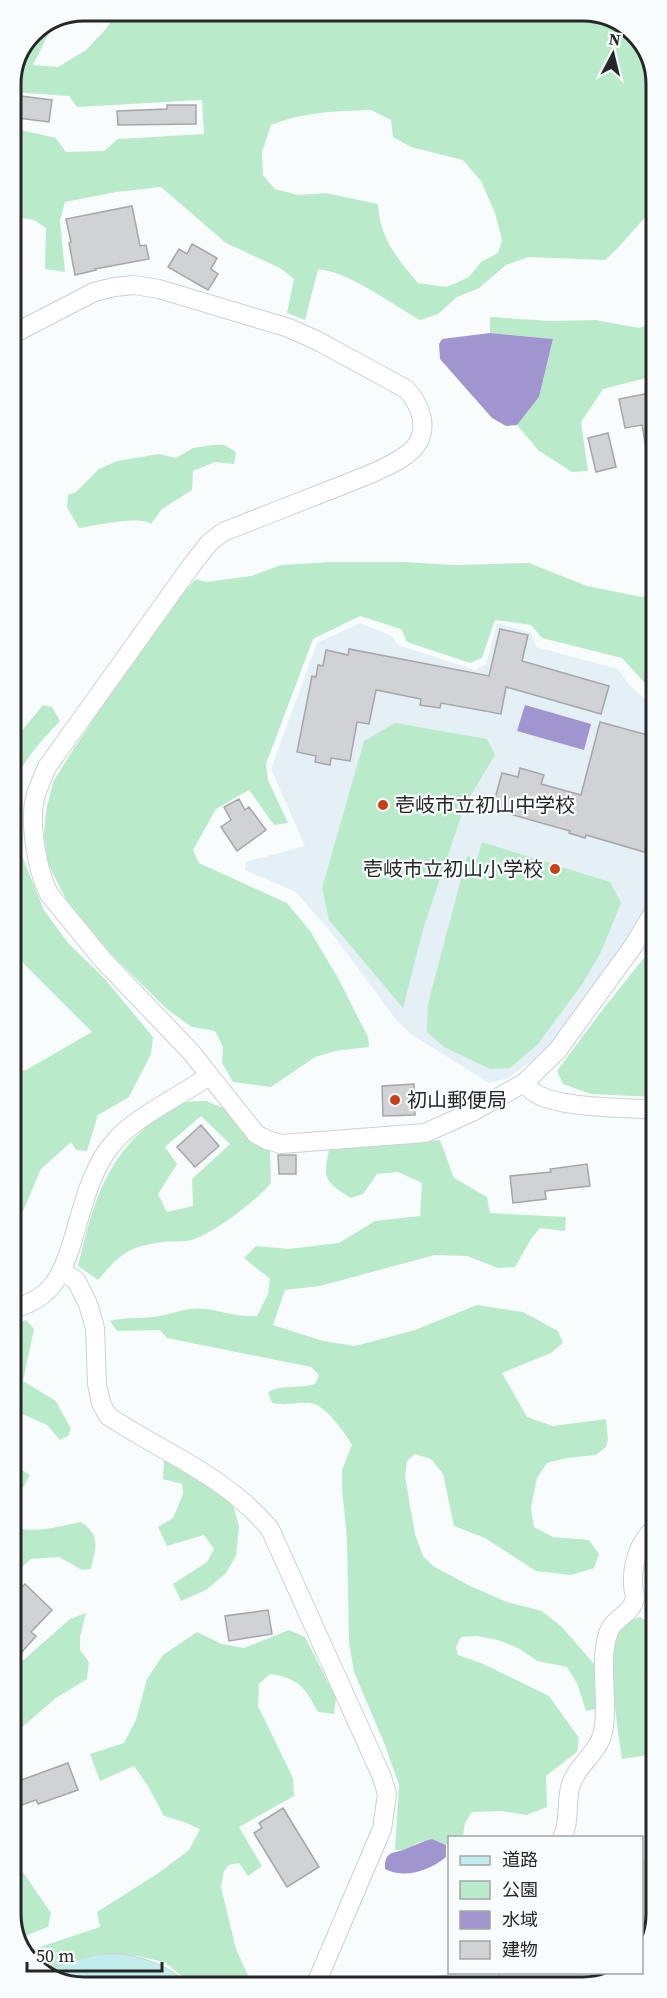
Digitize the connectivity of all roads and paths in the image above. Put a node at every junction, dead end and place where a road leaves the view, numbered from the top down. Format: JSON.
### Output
{"nodes":[{"id":1,"x":21,"y":330,"type":"edge"},
{"id":2,"x":646,"y":925,"type":"edge"},
{"id":3,"x":209,"y":1076,"type":"junction"},
{"id":4,"x":525,"y":1083,"type":"junction"},
{"id":5,"x":646,"y":1109,"type":"edge"},
{"id":6,"x":61,"y":1271,"type":"junction"},
{"id":7,"x":21,"y":1307,"type":"edge"},
{"id":8,"x":646,"y":1538,"type":"edge"},
{"id":9,"x":563,"y":1836,"type":"edge"},
{"id":10,"x":70,"y":1975,"type":"edge"},
{"id":11,"x":158,"y":1977,"type":"edge"},
{"id":12,"x":319,"y":1977,"type":"edge"}],
"edges":[{"from":1,"to":3,"type":"street"},
{"from":2,"to":4,"type":"street"},
{"from":3,"to":4,"type":"street"},
{"from":3,"to":6,"type":"street"},
{"from":4,"to":5,"type":"street"},
{"from":6,"to":7,"type":"street"},
{"from":6,"to":12,"type":"street"},
{"from":8,"to":9,"type":"street"},
{"from":10,"to":11,"type":"main road"}]}
